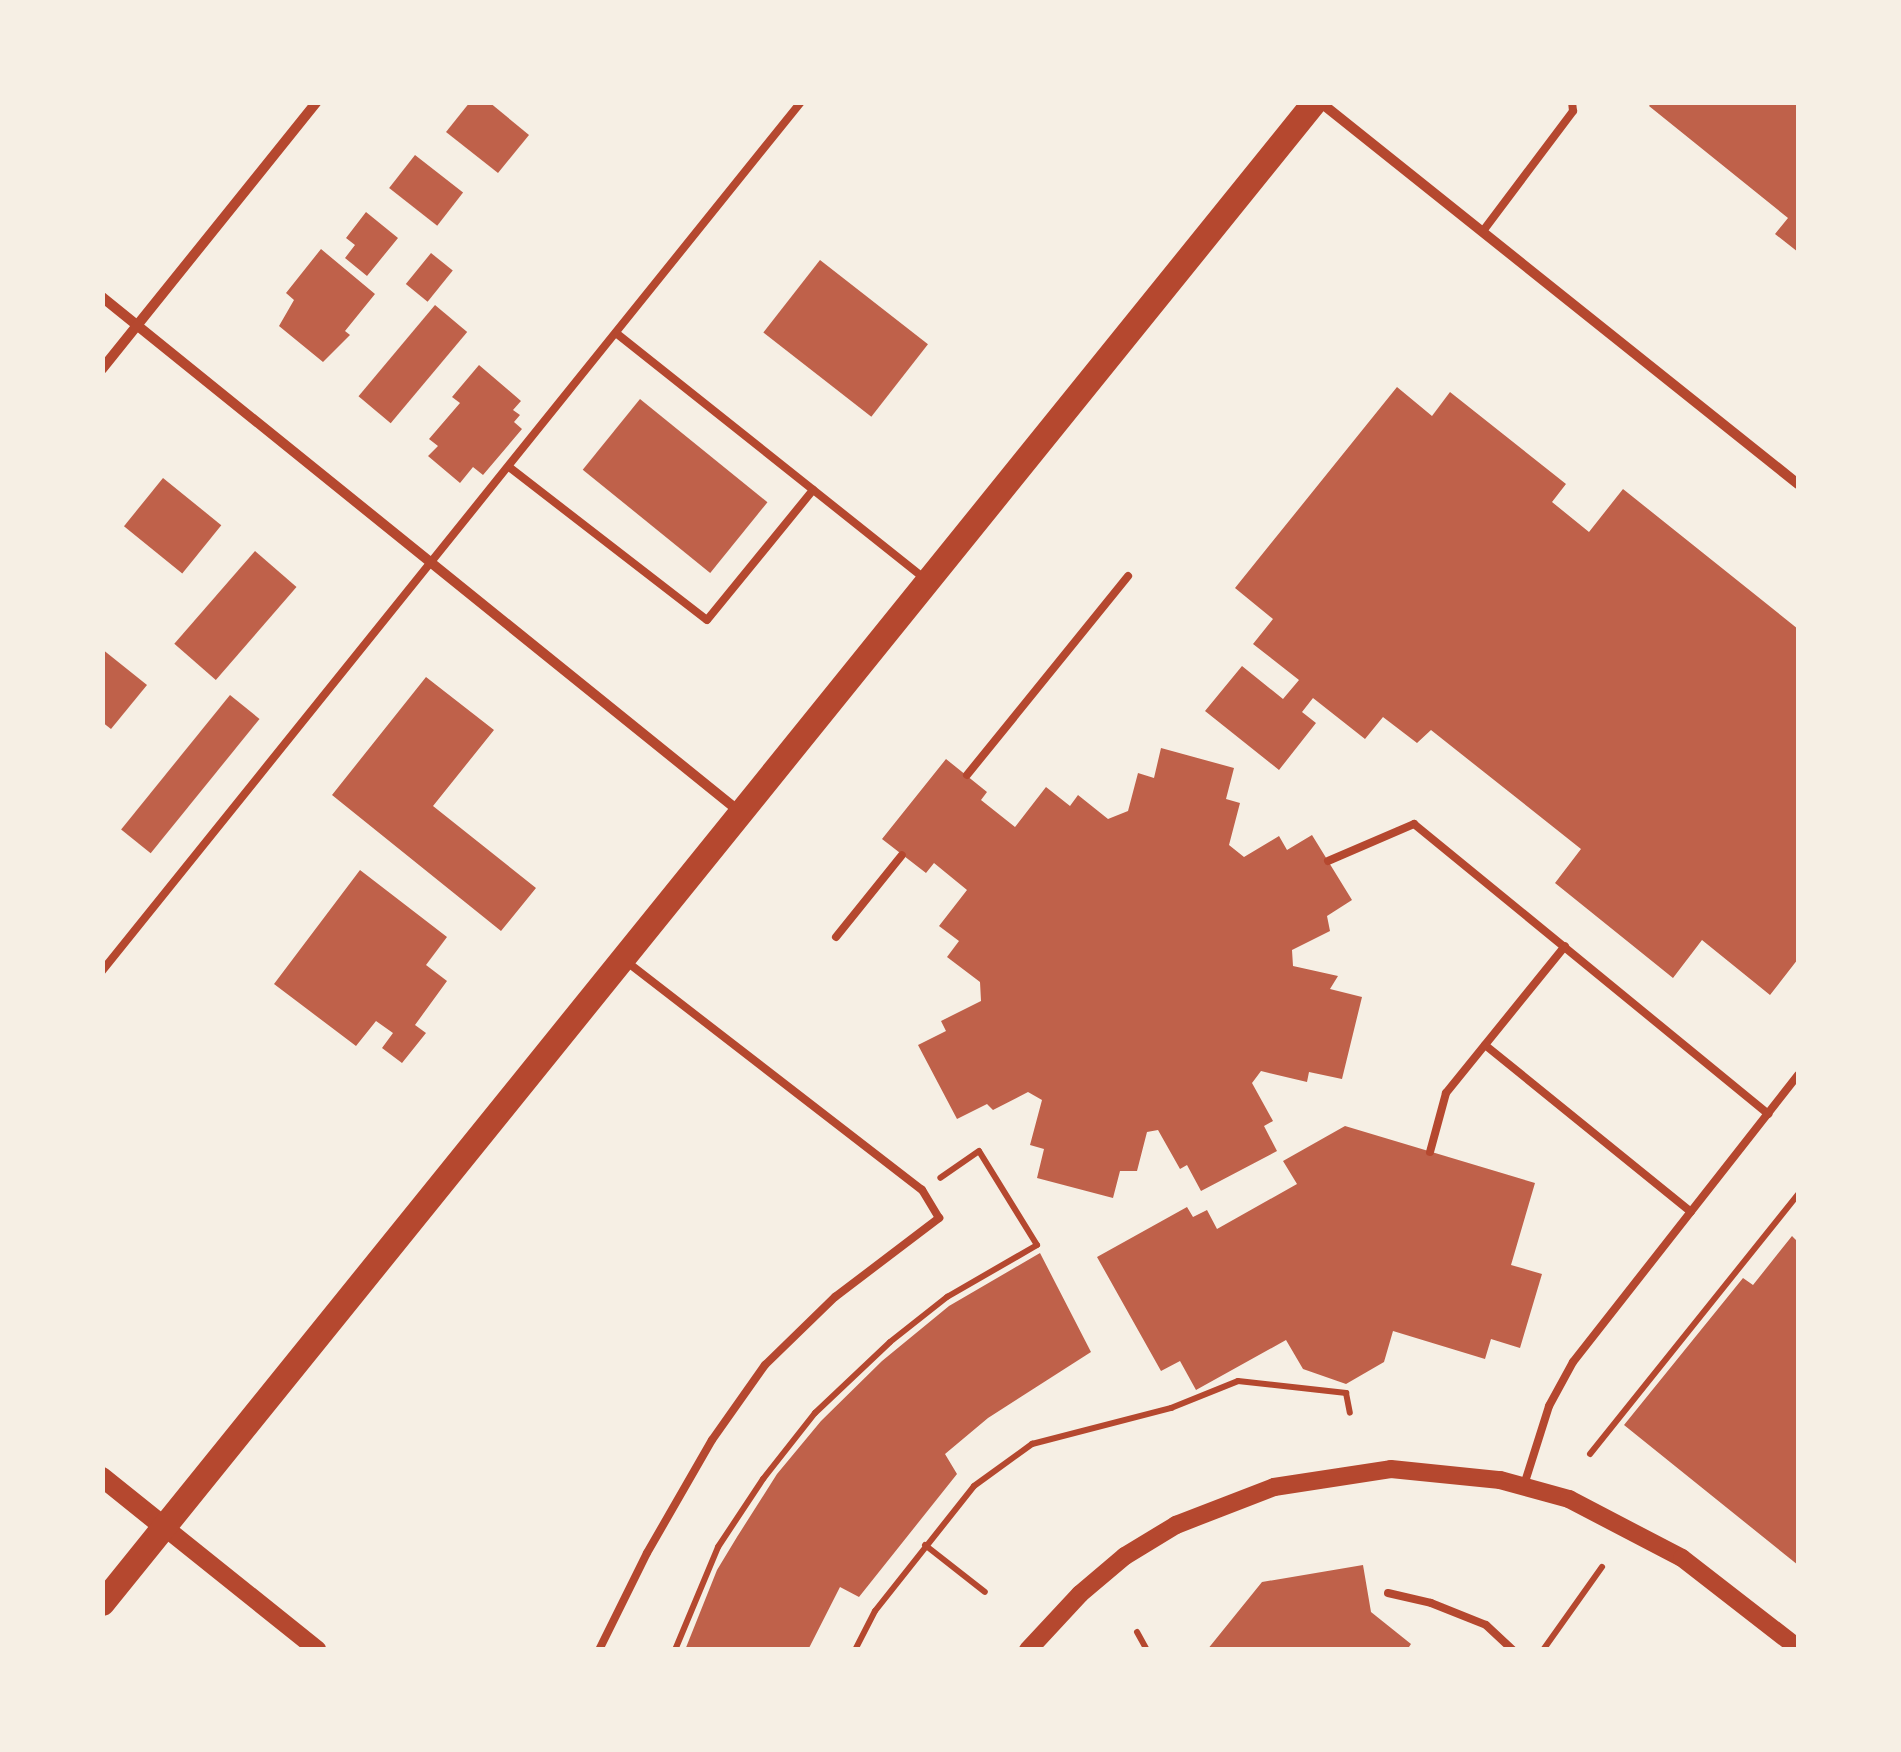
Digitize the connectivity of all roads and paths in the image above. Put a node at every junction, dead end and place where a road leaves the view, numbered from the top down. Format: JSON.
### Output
{"nodes":[{"id":1,"x":317,"y":102,"type":"edge"},
{"id":2,"x":801,"y":102,"type":"edge"},
{"id":3,"x":1317,"y":102,"type":"edge"},
{"id":4,"x":1572,"y":102,"type":"edge"},
{"id":5,"x":1483,"y":231,"type":"junction"},
{"id":6,"x":102,"y":297,"type":"edge"},
{"id":7,"x":138,"y":326,"type":"junction"},
{"id":8,"x":616,"y":333,"type":"junction"},
{"id":9,"x":102,"y":369,"type":"edge"},
{"id":10,"x":509,"y":468,"type":"junction"},
{"id":11,"x":1798,"y":484,"type":"edge"},
{"id":12,"x":812,"y":490,"type":"junction"},
{"id":13,"x":432,"y":564,"type":"junction"},
{"id":14,"x":1128,"y":576,"type":"dead end"},
{"id":15,"x":928,"y":581,"type":"junction"},
{"id":16,"x":967,"y":775,"type":"dead end"},
{"id":17,"x":741,"y":812,"type":"junction"},
{"id":18,"x":902,"y":855,"type":"dead end"},
{"id":19,"x":1328,"y":861,"type":"dead end"},
{"id":20,"x":836,"y":937,"type":"dead end"},
{"id":21,"x":1566,"y":946,"type":"junction"},
{"id":22,"x":622,"y":958,"type":"junction"},
{"id":23,"x":102,"y":971,"type":"edge"},
{"id":24,"x":1485,"y":1045,"type":"junction"},
{"id":25,"x":1798,"y":1076,"type":"edge"},
{"id":26,"x":1768,"y":1114,"type":"junction"},
{"id":27,"x":1430,"y":1152,"type":"dead end"},
{"id":28,"x":922,"y":1190,"type":"junction"},
{"id":29,"x":1798,"y":1194,"type":"edge"},
{"id":30,"x":1691,"y":1212,"type":"junction"},
{"id":31,"x":1350,"y":1413,"type":"dead end"},
{"id":32,"x":1590,"y":1454,"type":"dead end"},
{"id":33,"x":102,"y":1477,"type":"edge"},
{"id":34,"x":1524,"y":1485,"type":"junction"},
{"id":35,"x":164,"y":1526,"type":"junction"},
{"id":36,"x":926,"y":1545,"type":"junction"},
{"id":37,"x":1602,"y":1567,"type":"dead end"},
{"id":38,"x":984,"y":1592,"type":"dead end"},
{"id":39,"x":1388,"y":1593,"type":"dead end"},
{"id":40,"x":102,"y":1603,"type":"edge"},
{"id":41,"x":1137,"y":1632,"type":"dead end"},
{"id":42,"x":1798,"y":1648,"type":"edge"},
{"id":43,"x":318,"y":1650,"type":"edge"},
{"id":44,"x":599,"y":1650,"type":"edge"},
{"id":45,"x":675,"y":1650,"type":"edge"},
{"id":46,"x":856,"y":1650,"type":"edge"},
{"id":47,"x":1028,"y":1650,"type":"edge"},
{"id":48,"x":1147,"y":1650,"type":"edge"},
{"id":49,"x":1513,"y":1650,"type":"edge"},
{"id":50,"x":1544,"y":1650,"type":"edge"}],
"edges":[{"from":1,"to":7,"type":"street"},
{"from":2,"to":8,"type":"lane"},
{"from":3,"to":5,"type":"street"},
{"from":3,"to":15,"type":"main road"},
{"from":4,"to":5,"type":"lane"},
{"from":5,"to":11,"type":"street"},
{"from":6,"to":7,"type":"street"},
{"from":7,"to":9,"type":"street"},
{"from":7,"to":13,"type":"street"},
{"from":8,"to":10,"type":"lane"},
{"from":8,"to":12,"type":"lane"},
{"from":10,"to":12,"type":"lane"},
{"from":10,"to":13,"type":"lane"},
{"from":12,"to":15,"type":"lane"},
{"from":13,"to":17,"type":"street"},
{"from":13,"to":23,"type":"lane"},
{"from":14,"to":16,"type":"lane"},
{"from":15,"to":17,"type":"main road"},
{"from":17,"to":22,"type":"main road"},
{"from":18,"to":20,"type":"lane"},
{"from":19,"to":21,"type":"lane"},
{"from":21,"to":24,"type":"lane"},
{"from":21,"to":26,"type":"lane"},
{"from":22,"to":28,"type":"lane"},
{"from":22,"to":35,"type":"main road"},
{"from":24,"to":27,"type":"lane"},
{"from":24,"to":30,"type":"lane"},
{"from":25,"to":26,"type":"lane"},
{"from":26,"to":30,"type":"lane"},
{"from":28,"to":44,"type":"lane"},
{"from":28,"to":45,"type":"path"},
{"from":29,"to":32,"type":"path"},
{"from":30,"to":34,"type":"lane"},
{"from":31,"to":36,"type":"path"},
{"from":33,"to":35,"type":"main road"},
{"from":34,"to":42,"type":"street"},
{"from":34,"to":47,"type":"street"},
{"from":35,"to":40,"type":"main road"},
{"from":35,"to":43,"type":"street"},
{"from":36,"to":38,"type":"path"},
{"from":36,"to":46,"type":"path"},
{"from":37,"to":50,"type":"path"},
{"from":39,"to":49,"type":"lane"},
{"from":41,"to":48,"type":"path"}]}
